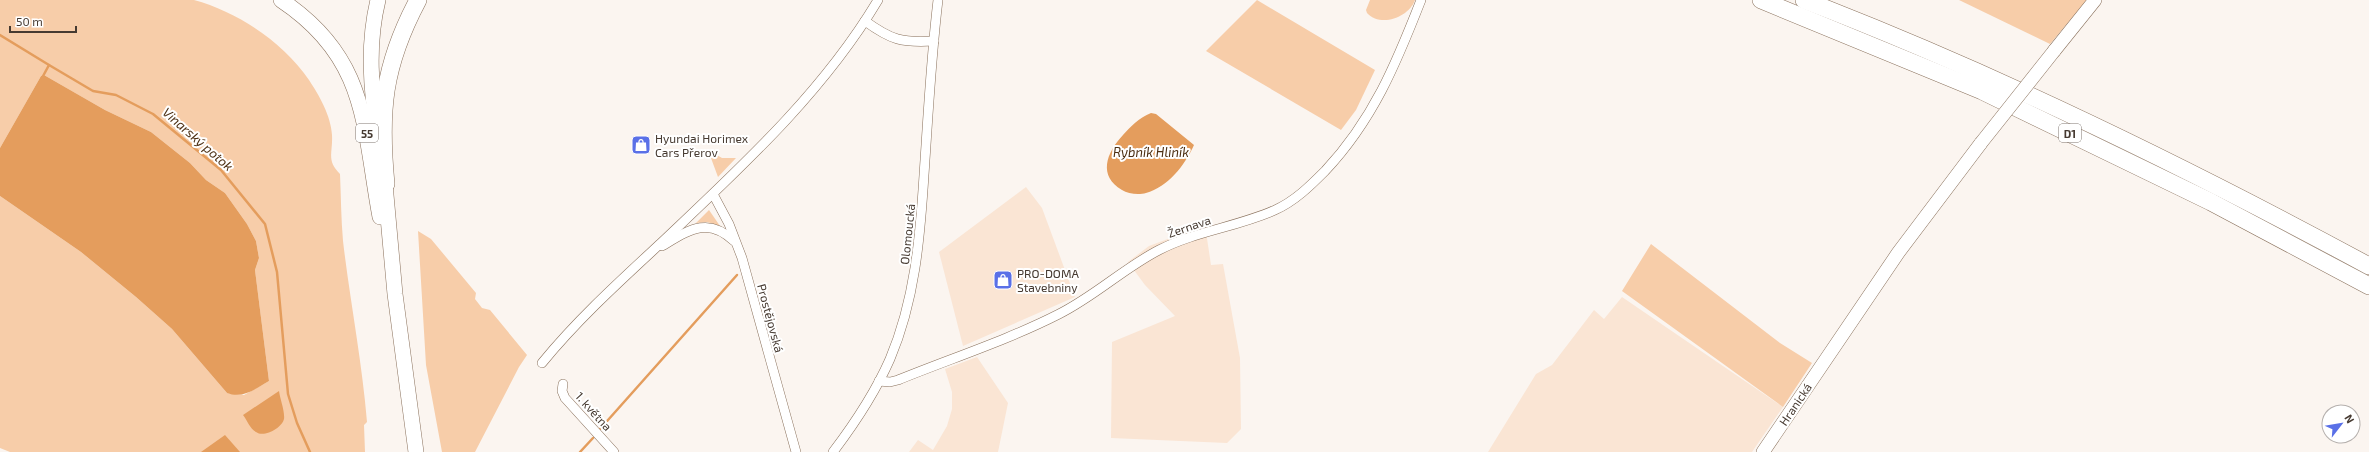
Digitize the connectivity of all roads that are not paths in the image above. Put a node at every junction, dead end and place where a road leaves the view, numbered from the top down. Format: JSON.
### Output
{"nodes":[{"id":1,"x":281,"y":0,"type":"edge"},
{"id":2,"x":378,"y":0,"type":"edge"},
{"id":3,"x":418,"y":0,"type":"edge"},
{"id":4,"x":878,"y":0,"type":"edge"},
{"id":5,"x":938,"y":0,"type":"edge"},
{"id":6,"x":1421,"y":0,"type":"edge"},
{"id":7,"x":1762,"y":0,"type":"edge"},
{"id":8,"x":1804,"y":0,"type":"edge"},
{"id":9,"x":2095,"y":0,"type":"edge"},
{"id":10,"x":865,"y":21,"type":"junction"},
{"id":11,"x":934,"y":41,"type":"junction"},
{"id":12,"x":386,"y":184,"type":"junction"},
{"id":13,"x":713,"y":194,"type":"junction"},
{"id":14,"x":737,"y":243,"type":"junction"},
{"id":15,"x":646,"y":257,"type":"junction"},
{"id":16,"x":2369,"y":266,"type":"edge"},
{"id":17,"x":2369,"y":286,"type":"edge"},
{"id":18,"x":395,"y":294,"type":"junction"},
{"id":19,"x":542,"y":363,"type":"dead end"},
{"id":20,"x":880,"y":381,"type":"junction"},
{"id":21,"x":563,"y":384,"type":"dead end"},
{"id":22,"x":416,"y":452,"type":"edge"},
{"id":23,"x":614,"y":452,"type":"edge"},
{"id":24,"x":796,"y":452,"type":"edge"},
{"id":25,"x":833,"y":452,"type":"edge"},
{"id":26,"x":1763,"y":452,"type":"edge"}],
"edges":[{"from":1,"to":18,"type":"main road","number":"55"},
{"from":2,"to":12,"type":"main road","number":"55"},
{"from":3,"to":12,"type":"highway"},
{"from":4,"to":10,"type":"street"},
{"from":5,"to":11,"type":"street","name":"Olomoucká"},
{"from":6,"to":20,"type":"street","name":"Žernava"},
{"from":7,"to":17,"type":"highway","number":"D1"},
{"from":8,"to":16,"type":"highway","number":"D1"},
{"from":9,"to":26,"type":"main road","name":"Hranická","bridge":true},
{"from":10,"to":11,"type":"street"},
{"from":10,"to":13,"type":"street"},
{"from":11,"to":20,"type":"street","name":"Olomoucká"},
{"from":12,"to":18,"type":"main road","number":"55"},
{"from":13,"to":14,"type":"street","name":"Prostějovská"},
{"from":13,"to":15,"type":"street"},
{"from":14,"to":15,"type":"street"},
{"from":14,"to":24,"type":"street","name":"Prostějovská"},
{"from":15,"to":19,"type":"street"},
{"from":18,"to":22,"type":"main road","number":"55"},
{"from":20,"to":25,"type":"street","name":"Olomoucká"},
{"from":21,"to":23,"type":"street","name":"1. května"}]}
